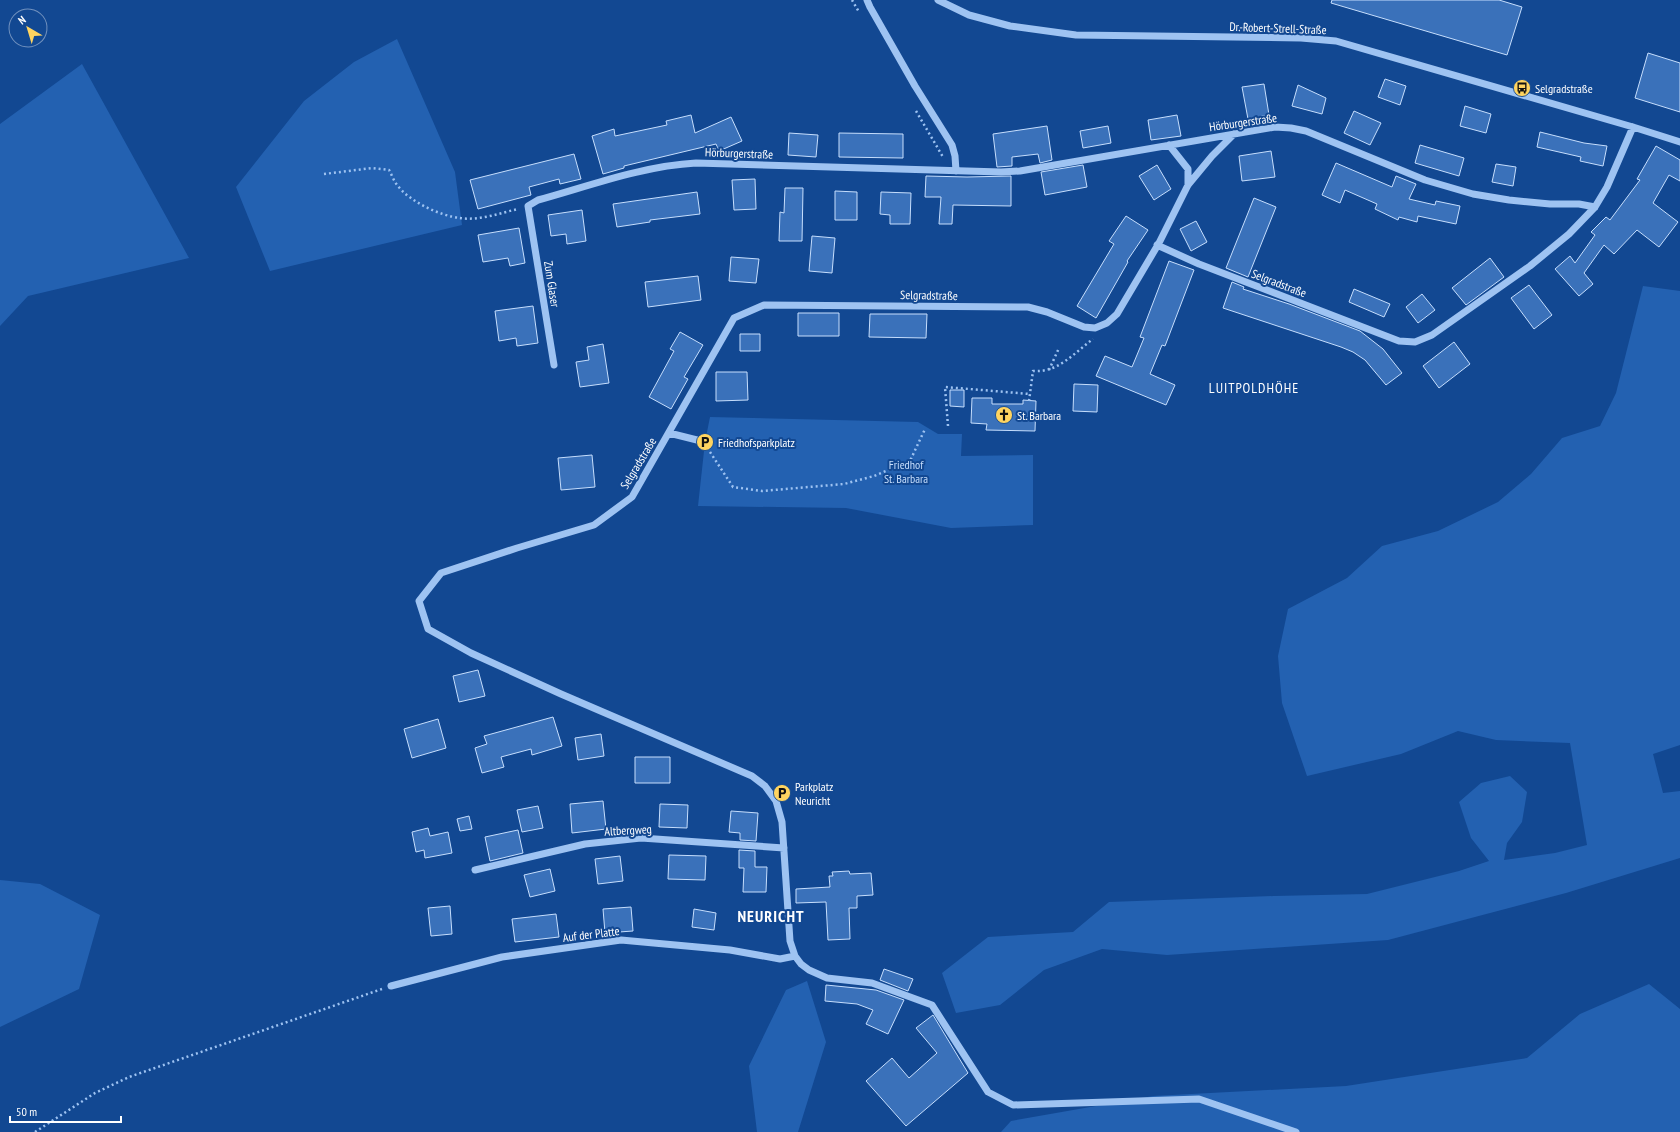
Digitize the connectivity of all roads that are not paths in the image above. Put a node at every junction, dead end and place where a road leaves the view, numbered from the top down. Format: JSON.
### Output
{"nodes":[{"id":1,"x":868,"y":0,"type":"edge"},
{"id":2,"x":938,"y":0,"type":"edge"},
{"id":3,"x":1633,"y":127,"type":"junction"},
{"id":4,"x":1234,"y":134,"type":"junction"},
{"id":5,"x":1680,"y":142,"type":"edge"},
{"id":6,"x":1169,"y":145,"type":"junction"},
{"id":7,"x":956,"y":171,"type":"junction"},
{"id":8,"x":1188,"y":185,"type":"junction"},
{"id":9,"x":528,"y":206,"type":"joint"},
{"id":10,"x":1595,"y":207,"type":"junction"},
{"id":11,"x":1158,"y":245,"type":"junction"},
{"id":12,"x":554,"y":365,"type":"dead end"},
{"id":13,"x":669,"y":433,"type":"junction"},
{"id":14,"x":705,"y":442,"type":"road end"},
{"id":15,"x":784,"y":848,"type":"junction"},
{"id":16,"x":475,"y":870,"type":"dead end"},
{"id":17,"x":795,"y":956,"type":"junction"},
{"id":18,"x":392,"y":986,"type":"road end"},
{"id":19,"x":1296,"y":1132,"type":"edge"}],
"edges":[{"from":1,"to":7,"type":"street"},
{"from":2,"to":3,"type":"street","name":"Dr.-Robert-Strell-Straße"},
{"from":3,"to":5,"type":"street","name":"Dr.-Robert-Strell-Straße"},
{"from":3,"to":10,"type":"street","name":"Selgradstraße"},
{"from":4,"to":6,"type":"street","name":"Hörburgerstraße"},
{"from":4,"to":8,"type":"street","name":"Selgradstraße"},
{"from":4,"to":10,"type":"street","name":"Hörburgerstraße"},
{"from":6,"to":7,"type":"street","name":"Hörburgerstraße"},
{"from":6,"to":8,"type":"street"},
{"from":7,"to":9,"type":"street","name":"Hörburgerstraße"},
{"from":8,"to":11,"type":"street","name":"Selgradstraße"},
{"from":9,"to":12,"type":"street","name":"Zum Glaser"},
{"from":10,"to":11,"type":"street","name":"Selgradstraße"},
{"from":11,"to":13,"type":"street","name":"Selgradstraße"},
{"from":13,"to":14,"type":"street"},
{"from":13,"to":15,"type":"street","name":"Selgradstraße"},
{"from":15,"to":16,"type":"street","name":"Altbergweg"},
{"from":15,"to":17,"type":"street"},
{"from":17,"to":18,"type":"street","name":"Auf der Platte"},
{"from":17,"to":19,"type":"street"}]}
